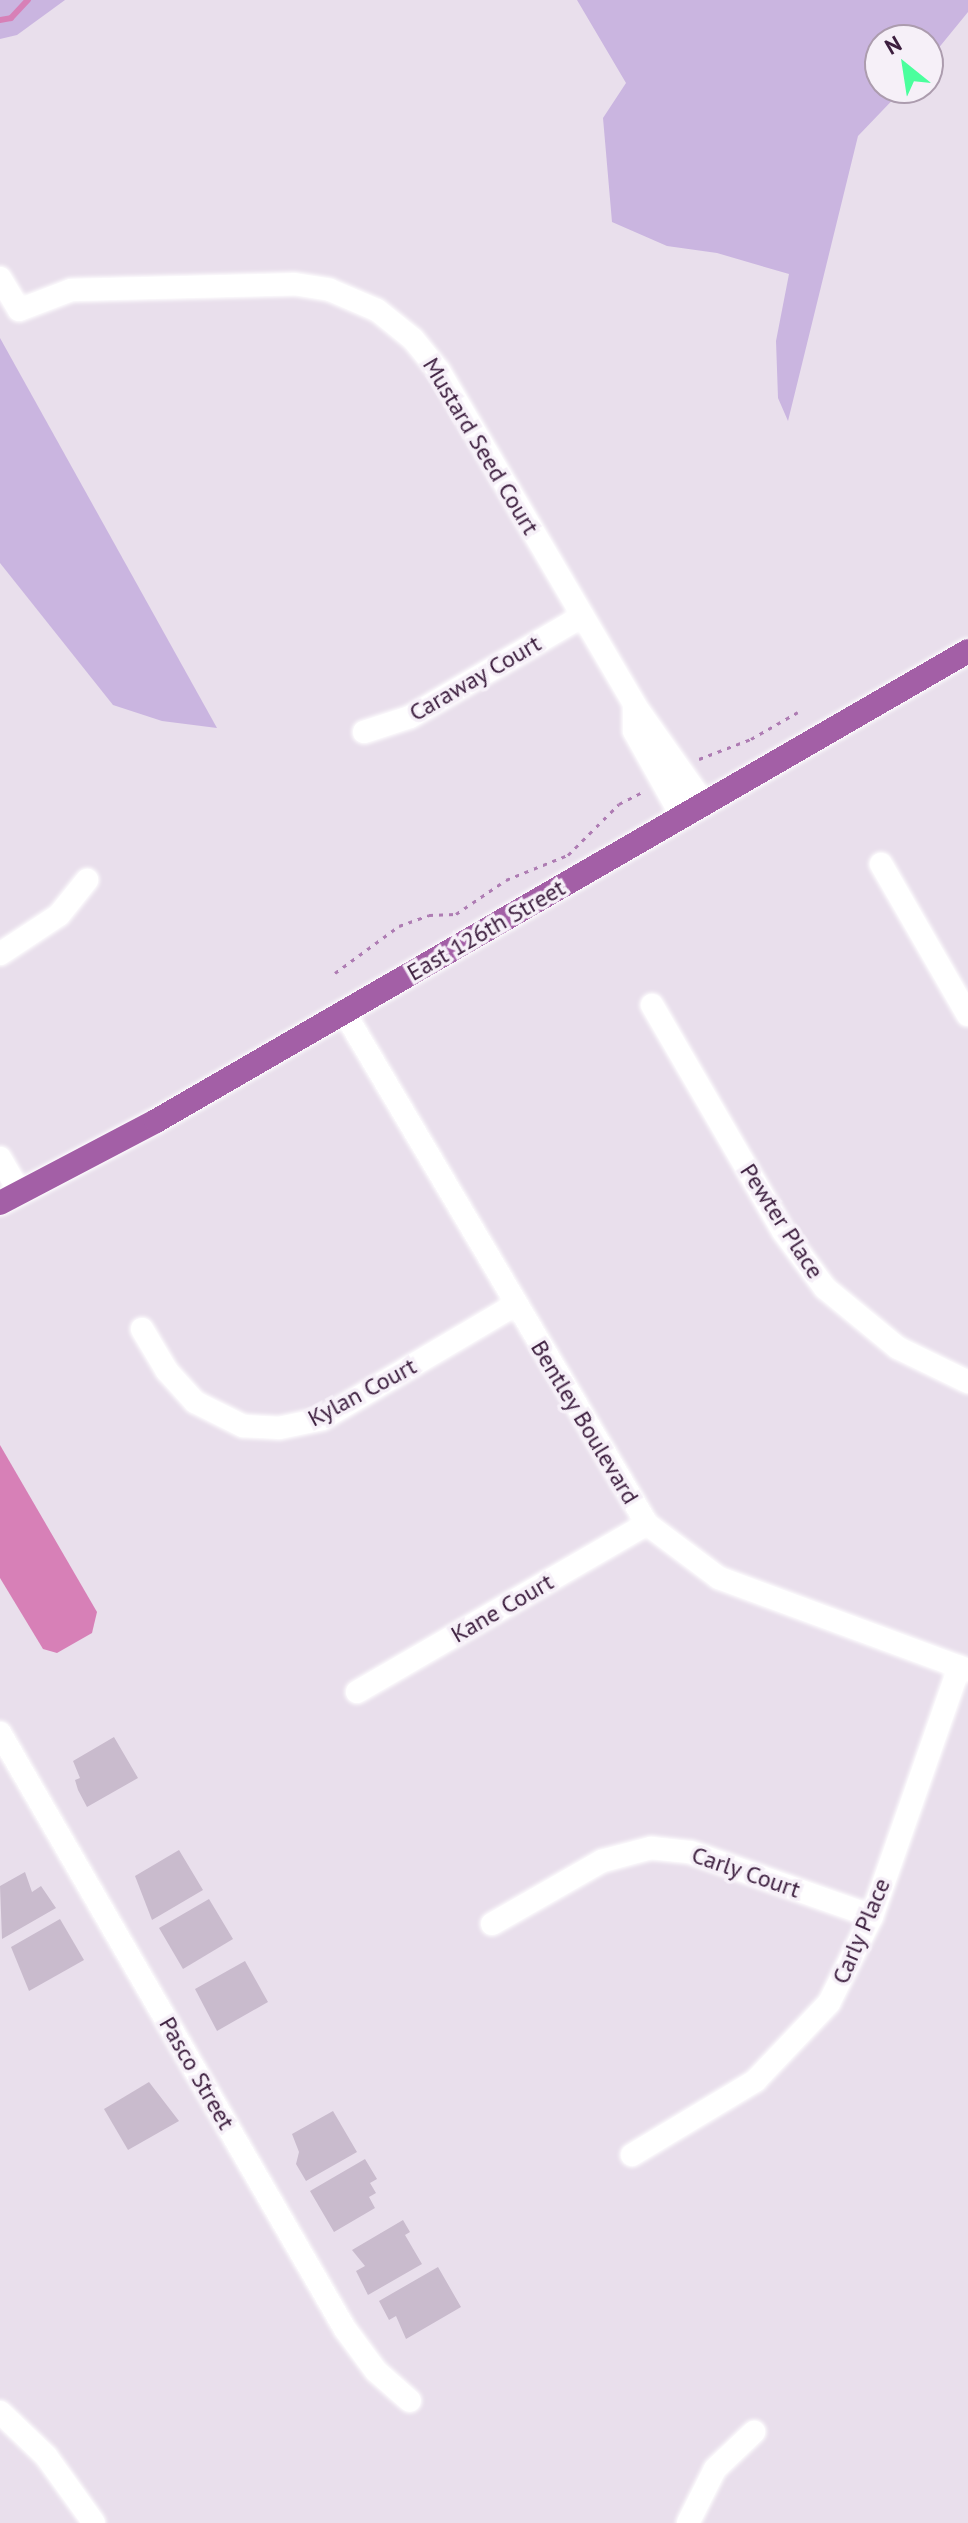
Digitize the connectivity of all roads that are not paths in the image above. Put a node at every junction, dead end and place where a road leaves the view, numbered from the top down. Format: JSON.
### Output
{"nodes":[{"id":1,"x":0,"y":278,"type":"edge"},
{"id":2,"x":583,"y":616,"type":"junction"},
{"id":3,"x":968,"y":651,"type":"edge"},
{"id":4,"x":634,"y":704,"type":"junction"},
{"id":5,"x":364,"y":732,"type":"dead end"},
{"id":6,"x":703,"y":802,"type":"junction"},
{"id":7,"x":681,"y":815,"type":"junction"},
{"id":8,"x":881,"y":864,"type":"dead end"},
{"id":9,"x":87,"y":880,"type":"dead end"},
{"id":10,"x":0,"y":954,"type":"edge"},
{"id":11,"x":652,"y":1005,"type":"dead end"},
{"id":12,"x":344,"y":1012,"type":"junction"},
{"id":13,"x":968,"y":1015,"type":"edge"},
{"id":14,"x":0,"y":1158,"type":"edge"},
{"id":15,"x":10,"y":1197,"type":"edge"},
{"id":16,"x":515,"y":1305,"type":"junction"},
{"id":17,"x":142,"y":1329,"type":"dead end"},
{"id":18,"x":968,"y":1382,"type":"edge"},
{"id":19,"x":647,"y":1524,"type":"junction"},
{"id":20,"x":964,"y":1668,"type":"edge"},
{"id":21,"x":357,"y":1692,"type":"dead end"},
{"id":22,"x":0,"y":1733,"type":"edge"},
{"id":23,"x":872,"y":1916,"type":"junction"},
{"id":24,"x":492,"y":1924,"type":"dead end"},
{"id":25,"x":632,"y":2155,"type":"dead end"},
{"id":26,"x":410,"y":2401,"type":"dead end"},
{"id":27,"x":0,"y":2412,"type":"edge"},
{"id":28,"x":754,"y":2432,"type":"dead end"},
{"id":29,"x":94,"y":2523,"type":"edge"},
{"id":30,"x":688,"y":2523,"type":"edge"}],
"edges":[{"from":1,"to":2,"type":"street","name":"Mustard Seed Court"},
{"from":2,"to":4,"type":"street","name":"Mustard Seed Court"},
{"from":2,"to":5,"type":"street","name":"Caraway Court"},
{"from":3,"to":6,"type":"main road","name":"East 126th Street"},
{"from":4,"to":6,"type":"street","name":"Mustard Seed Court"},
{"from":4,"to":7,"type":"street","name":"Mustard Seed Court"},
{"from":6,"to":7,"type":"main road","name":"East 126th Street"},
{"from":7,"to":12,"type":"main road","name":"East 126th Street"},
{"from":8,"to":13,"type":"street"},
{"from":9,"to":10,"type":"street"},
{"from":11,"to":18,"type":"street","name":"Pewter Place"},
{"from":12,"to":15,"type":"main road","name":"East 126th Street"},
{"from":12,"to":16,"type":"street","name":"Bentley Boulevard"},
{"from":14,"to":15,"type":"street"},
{"from":16,"to":17,"type":"street","name":"Kylan Court"},
{"from":16,"to":19,"type":"street","name":"Bentley Boulevard"},
{"from":19,"to":20,"type":"street","name":"Bentley Boulevard"},
{"from":19,"to":21,"type":"street","name":"Kane Court"},
{"from":20,"to":23,"type":"street","name":"Carly Place"},
{"from":22,"to":26,"type":"street","name":"Pasco Street"},
{"from":23,"to":24,"type":"street","name":"Carly Court"},
{"from":23,"to":25,"type":"street","name":"Carly Place"},
{"from":27,"to":29,"type":"street"},
{"from":28,"to":30,"type":"street"}]}
